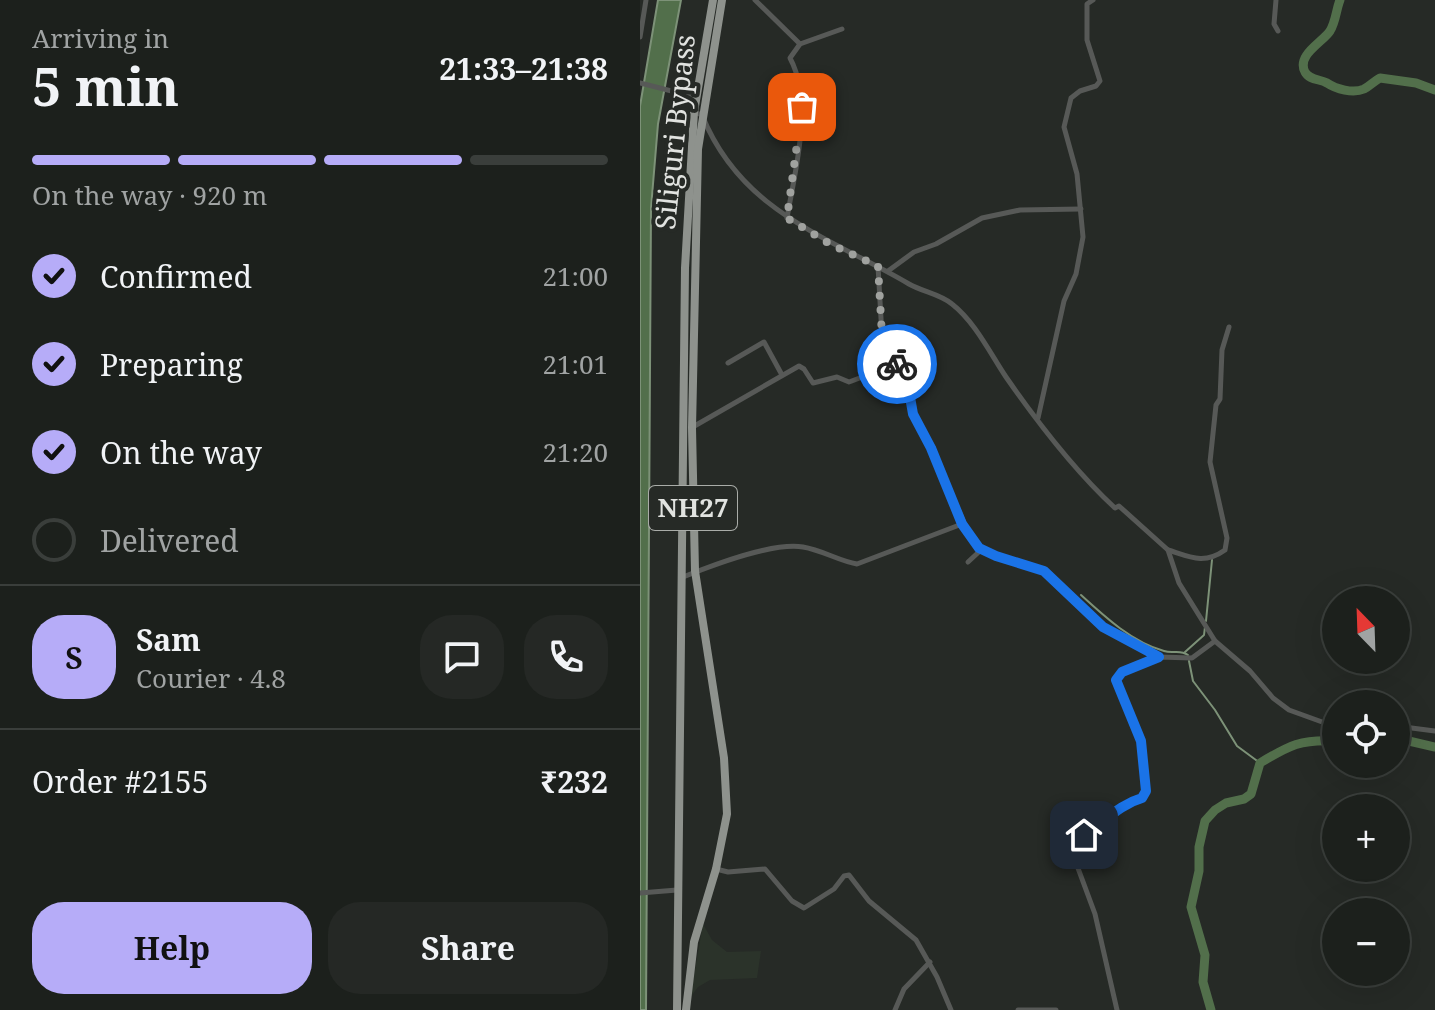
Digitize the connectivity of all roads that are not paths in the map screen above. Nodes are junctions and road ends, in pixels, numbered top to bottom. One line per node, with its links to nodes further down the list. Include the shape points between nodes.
1 (646, 0): 9 (street)
2 (713, 0): 12 (highway, Siliguri Bypass / NH27)
3 (722, 0): 13 (highway, NH27)
4 (755, 0): 10 (street)
5 (1093, 0): 14 (street, via 1087,4 1087,40 1100,81 1071,98 1064,127)
6 (1276, 0): 8 (street)
7 (842, 29): 10 (street)
8 (1278, 31)
9 (640, 37)
10 (800, 44): 15 (street, via 790,58 802,107)
11 (640, 83): 12 (street)
12 (696, 97): 13 (highway, Siliguri Bypass / NH27)
13 (698, 114): 15 (street, via 732,166); 23 (highway, Siliguri Bypass / NH27, via 685,268)
14 (1081, 209): 17 (street, via 1020,210 982,218); 22 (street, via 1083,237 1076,274 1064,301)
15 (787, 218): 16 (street)
16 (878, 266): 17 (street); 20 (street, via 882,336)
17 (888, 271): 22 (street, via 942,297 962,314)
18 (1229, 327): 26 (street, via 1210,462 1225,550 1201,561)
19 (728, 363): 21 (street, via 764,342)
20 (897, 364): 21 (street, via 849,382 837,377 813,383 799,366); 24 (street)
21 (782, 375): 23 (street)
22 (1038, 418): 26 (street, via 1084,480)
23 (688, 430): 28 (highway, NH27); 29 (highway, Siliguri Bypass / NH27)
24 (962, 524): 25 (street); 28 (street, via 857,564 785,546)
25 (982, 549): 27 (street); 31 (street, via 1044,571 1103,627)
26 (1168, 550): 30 (street, via 1179,583)
27 (968, 562)
28 (695, 571): 29 (street); 35 (highway, NH27, via 727,787 726,829)
29 (683, 577): 36 (highway, Siliguri Bypass / NH27)
30 (1215, 641): 31 (street, via 1189,658); 32 (street, via 1273,698)
31 (1159, 657): 45 (street, via 1122,672 1116,680 1141,741 1146,791 1113,811 1072,852 1095,914)
32 (1322, 722)
33 (1410, 728): 34 (street)
34 (1435, 731)
35 (716, 869): 38 (street, via 765,869 804,908 849,875 869,901 910,934); 40 (highway, NH27, via 694,942)
36 (677, 890): 37 (street); 39 (highway, NH27)
37 (640, 893)
38 (930, 962): 41 (street, via 904,989); 42 (street)
39 (677, 1010)
40 (686, 1010)
41 (895, 1010)
42 (951, 1010)
43 (1018, 1010): 44 (street)
44 (1056, 1010)
45 (1117, 1010)

